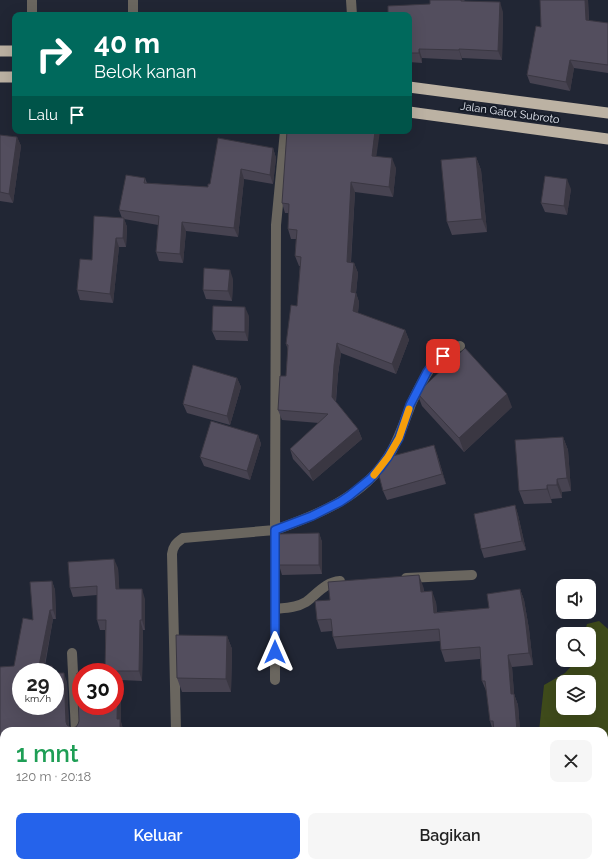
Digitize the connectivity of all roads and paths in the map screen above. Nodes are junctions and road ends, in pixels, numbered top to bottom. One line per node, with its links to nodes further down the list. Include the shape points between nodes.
1 (32, 0): 4 (street)
2 (133, 0): 5 (street)
3 (351, 0): 6 (street)
4 (32, 12)
5 (133, 12)
6 (352, 12)
7 (0, 51): 8 (highway)
8 (12, 51)
9 (0, 77): 10 (highway)
10 (12, 77)
11 (412, 87): 13 (highway, Jalan Gatot Subroto)
12 (412, 112): 15 (highway, Jalan Gatot Subroto)
13 (608, 113)
14 (285, 134): 17 (street, via 276,225)
15 (608, 139)
16 (460, 346): 17 (street, via 443,356 427,372 410,405 399,438 370,479 340,502)
17 (275, 530): 21 (street); 25 (street, via 182,538 173,547)
18 (472, 575): 19 (street)
19 (392, 579)
20 (353, 581): 21 (street, via 328,584 297,606)
21 (275, 609): 23 (street)
22 (72, 654): 24 (street)
23 (276, 680)
24 (76, 727)
25 (176, 727)

